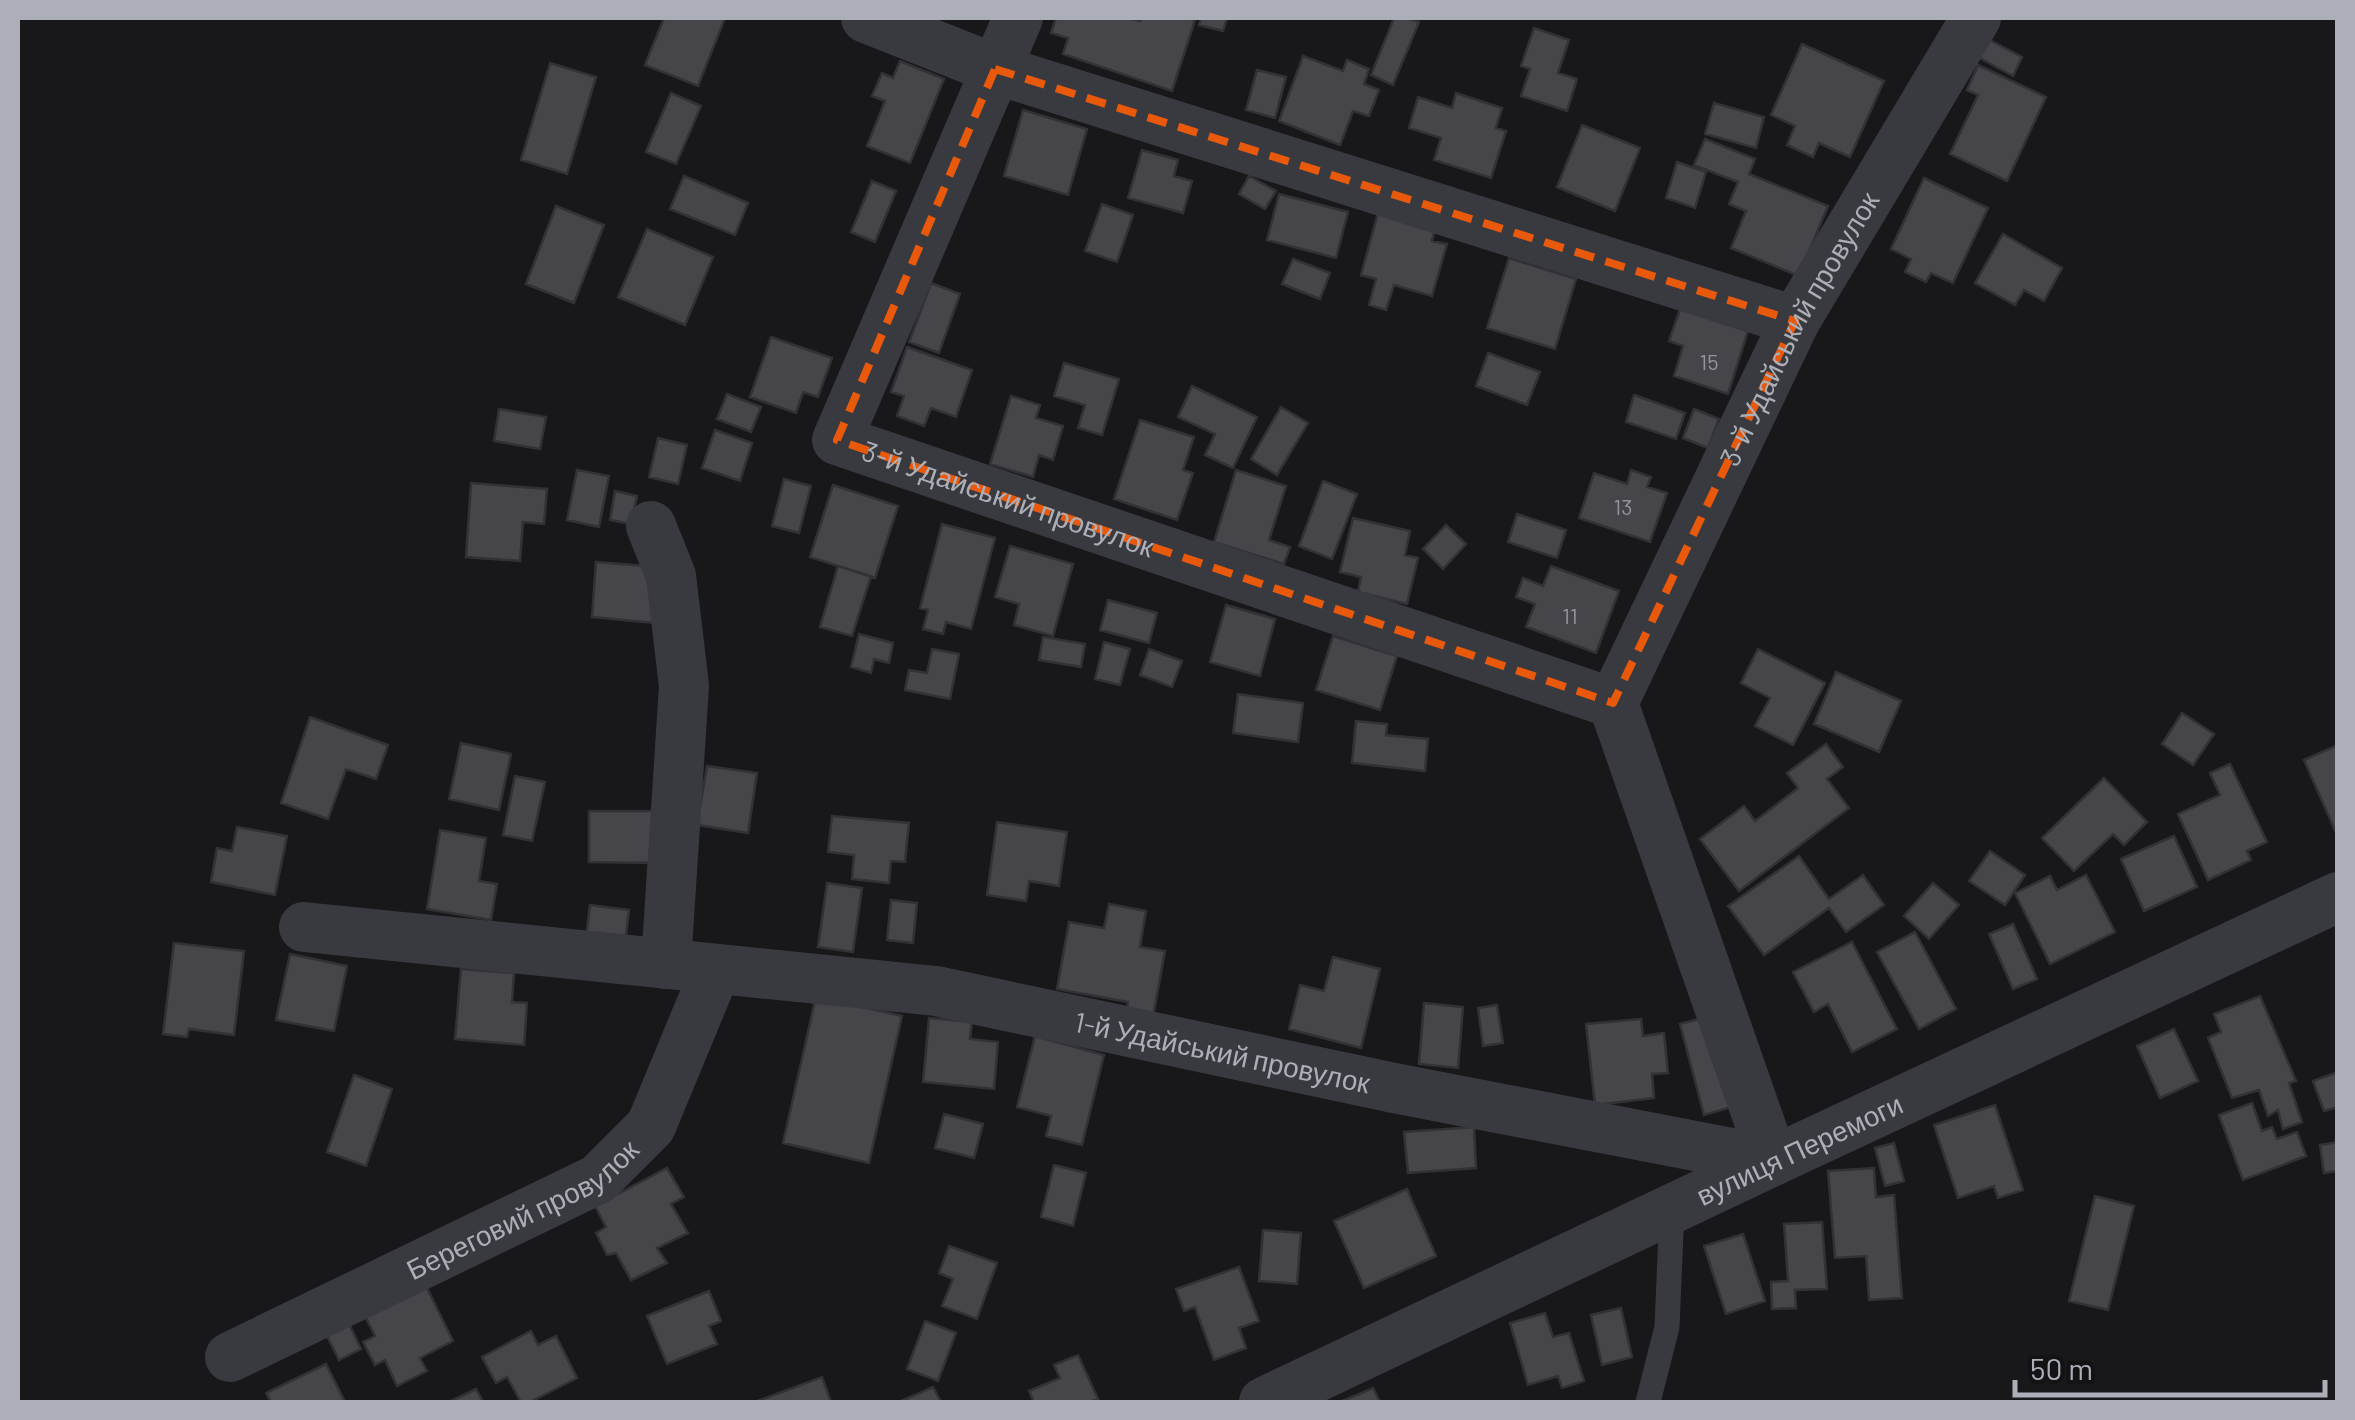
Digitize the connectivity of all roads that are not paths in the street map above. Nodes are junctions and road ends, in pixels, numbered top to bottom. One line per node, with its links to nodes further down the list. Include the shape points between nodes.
1 (866, 18): 4 (street)
2 (1018, 18): 4 (street, 3-й Удайський провулок)
3 (1976, 18): 5 (street, 3-й Удайський провулок)
4 (995, 69): 5 (street); 7 (street, 3-й Удайський провулок, via 837,440)
5 (1795, 321): 7 (street, 3-й Удайський провулок)
6 (650, 526): 10 (street, via 671,576 684,686)
7 (1613, 704): 12 (street)
8 (2338, 896): 12 (street, вулиця Перемоги)
9 (304, 928): 10 (street, 1-й Удайський провулок)
10 (666, 964): 11 (street, 1-й Удайський провулок)
11 (716, 969): 12 (street, 1-й Удайський провулок, via 936,991); 14 (street, Береговий провулок, via 651,1126 598,1179)
12 (1773, 1160): 13 (street, вулиця Перемоги)
13 (1672, 1208): 15 (street, вулиця Перемоги); 16 (lane, via 1666,1327)
14 (230, 1357)
15 (1264, 1402)
16 (1648, 1402)

